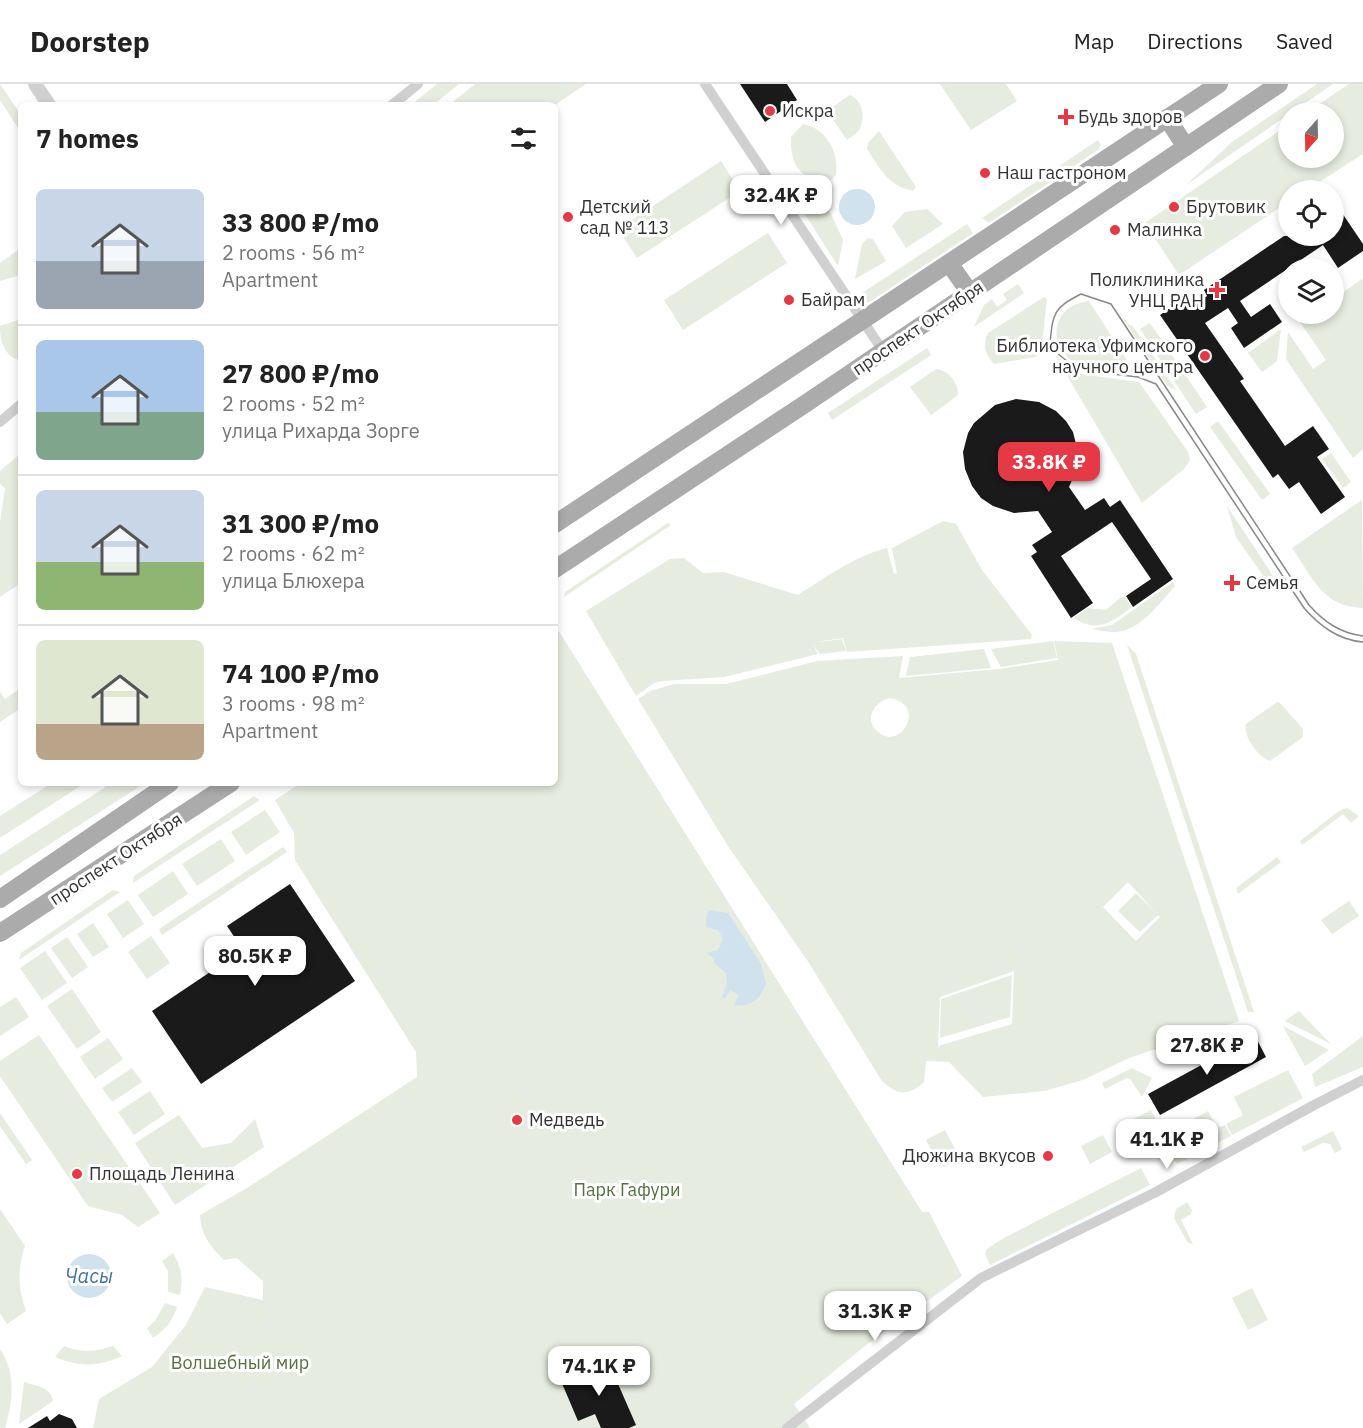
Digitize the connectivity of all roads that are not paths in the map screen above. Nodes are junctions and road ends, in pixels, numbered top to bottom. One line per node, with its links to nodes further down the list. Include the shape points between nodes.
1 (35, 84): 6 (street)
2 (418, 84): 7 (street)
3 (705, 84): 12 (street)
4 (1219, 84): 8 (main road, проспект Октября)
5 (1279, 84): 9 (main road, проспект Октября)
6 (47, 102)
7 (396, 102)
8 (1167, 118): 9 (main road); 10 (main road, проспект Октября)
9 (1186, 147): 11 (main road, проспект Октября)
10 (950, 262): 11 (main road); 12 (main road, проспект Октября)
11 (970, 293): 13 (main road, проспект Октября)
12 (861, 321): 13 (street); 16 (main road, проспект Октября)
13 (883, 351): 17 (main road, проспект Октября)
14 (18, 407): 15 (street)
15 (0, 422)
16 (558, 522)
17 (558, 567)
18 (166, 786): 20 (main road, проспект Октября)
19 (226, 786): 21 (main road, проспект Октября)
20 (0, 899)
21 (0, 933)
22 (1362, 1083): 23 (street, via 1156,1192 981,1278)
23 (787, 1428)

